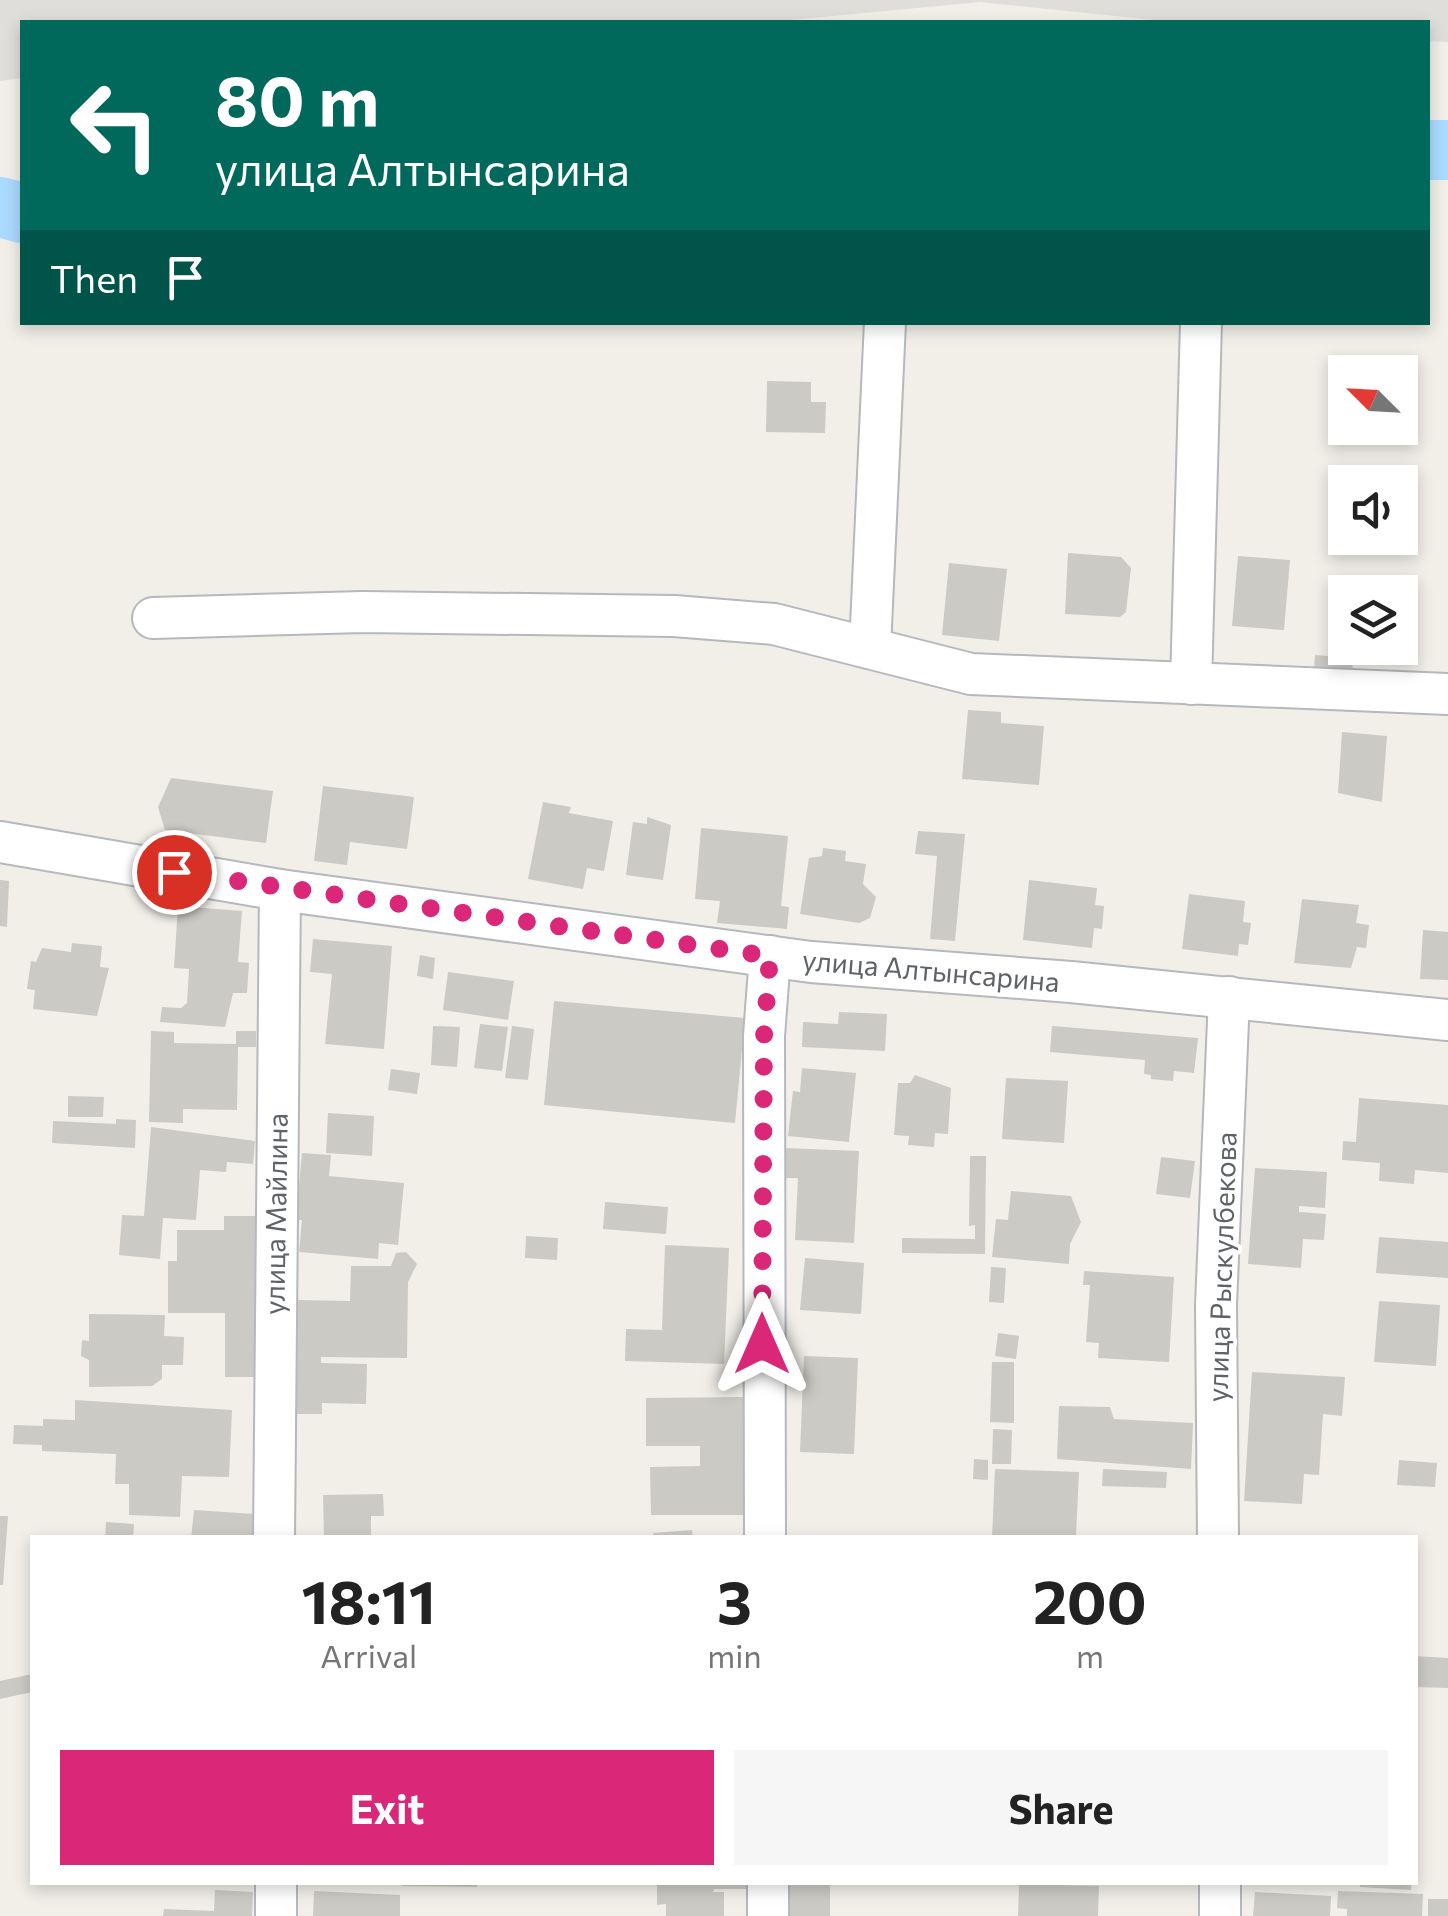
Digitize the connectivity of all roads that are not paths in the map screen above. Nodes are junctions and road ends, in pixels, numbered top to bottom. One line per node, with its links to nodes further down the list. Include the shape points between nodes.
1 (885, 325): 4 (street)
2 (1201, 325): 5 (street)
3 (153, 618): 4 (street, via 363,612 674,616 774,624)
4 (870, 648): 5 (street, via 971,674)
5 (1191, 684): 6 (street)
6 (1448, 694)
7 (0, 842): 8 (street, улица Алтынсарина)
8 (280, 890): 9 (street, улица Алтынсарина); 12 (street, улица Майлина)
9 (770, 956): 10 (street, улица Алтынсарина); 13 (street, via 764,1036)
10 (1229, 997): 11 (street, улица Алтынсарина); 14 (street, улица Рыскулбекова, via 1216,1306)
11 (1448, 1020)
12 (274, 1535)
13 (765, 1535)
14 (1218, 1535)
15 (276, 1885): 18 (street)
16 (768, 1885): 19 (street)
17 (1220, 1885): 20 (street)
18 (276, 1916)
19 (768, 1916)
20 (1220, 1916)

